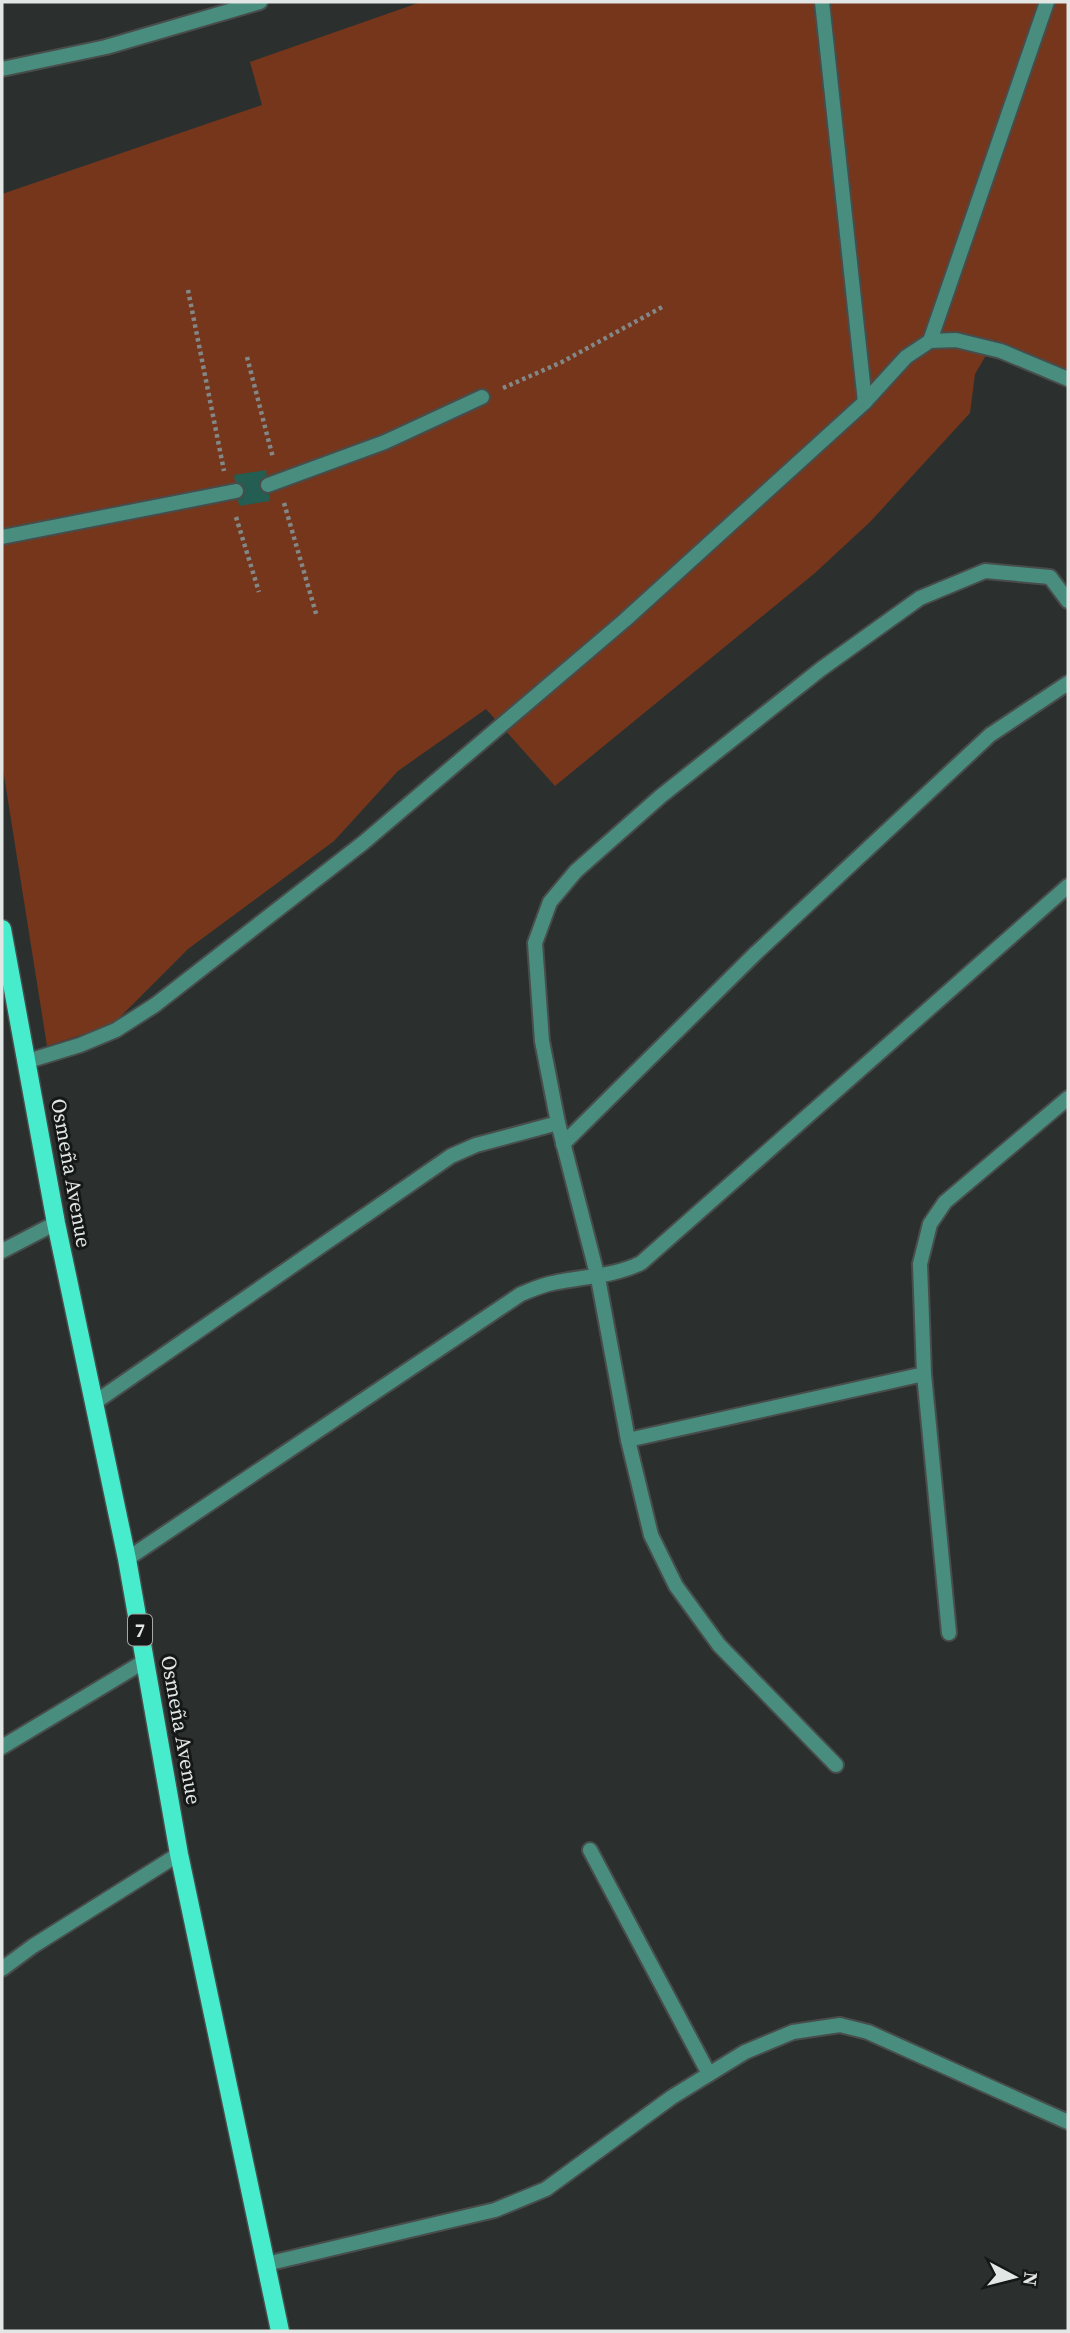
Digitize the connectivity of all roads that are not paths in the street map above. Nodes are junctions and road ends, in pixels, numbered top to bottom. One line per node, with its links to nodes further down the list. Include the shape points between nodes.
1 (260, 2): 4 (street, via 106,47)
2 (822, 2): 8 (street)
3 (1046, 2): 5 (street)
4 (2, 69)
5 (930, 341): 6 (street, via 956,340 1001,351); 8 (street, via 906,357)
6 (1068, 379)
7 (482, 397): 9 (street, via 385,442)
8 (865, 402): 16 (street, via 625,620 363,843 116,1030)
9 (273, 483)
10 (232, 492): 11 (street)
11 (2, 537)
12 (1068, 601): 18 (street, via 1049,578 985,571 920,598 821,669 661,796 576,871 550,902 535,943 542,1041)
13 (1068, 683): 19 (street, via 990,735 757,952)
14 (1068, 886): 22 (street, via 665,1245 641,1263)
15 (2, 929): 16 (main road, Osmeña Avenue / 7)
16 (28, 1061): 20 (main road, Osmeña Avenue / 7)
17 (1068, 1098): 23 (street, via 946,1202 930,1224 920,1264)
18 (558, 1123): 19 (street); 24 (street, via 476,1144 451,1157)
19 (563, 1144): 22 (street)
20 (55, 1223): 21 (street); 24 (main road, Osmeña Avenue / 7)
21 (2, 1251)
22 (598, 1278): 25 (street); 26 (street, via 553,1283 521,1294)
23 (924, 1374): 25 (street); 27 (street)
24 (94, 1403): 26 (main road, Osmeña Avenue / 7)
25 (628, 1440): 30 (street, via 651,1535 676,1586 719,1645)
26 (127, 1559): 28 (main road, Osmeña Avenue / 7)
27 (949, 1633)
28 (145, 1661): 29 (street); 32 (main road, Osmeña Avenue / 7)
29 (2, 1748)
30 (836, 1765)
31 (590, 1850): 34 (street)
32 (179, 1854): 33 (street); 36 (main road, Osmeña Avenue / 7)
33 (2, 1969)
34 (709, 2074): 35 (street, via 745,2052 793,2032 840,2025 868,2032); 36 (street, via 546,2189 495,2210)
35 (1068, 2122)
36 (266, 2264): 37 (main road, Osmeña Avenue / 7)
37 (280, 2331)

